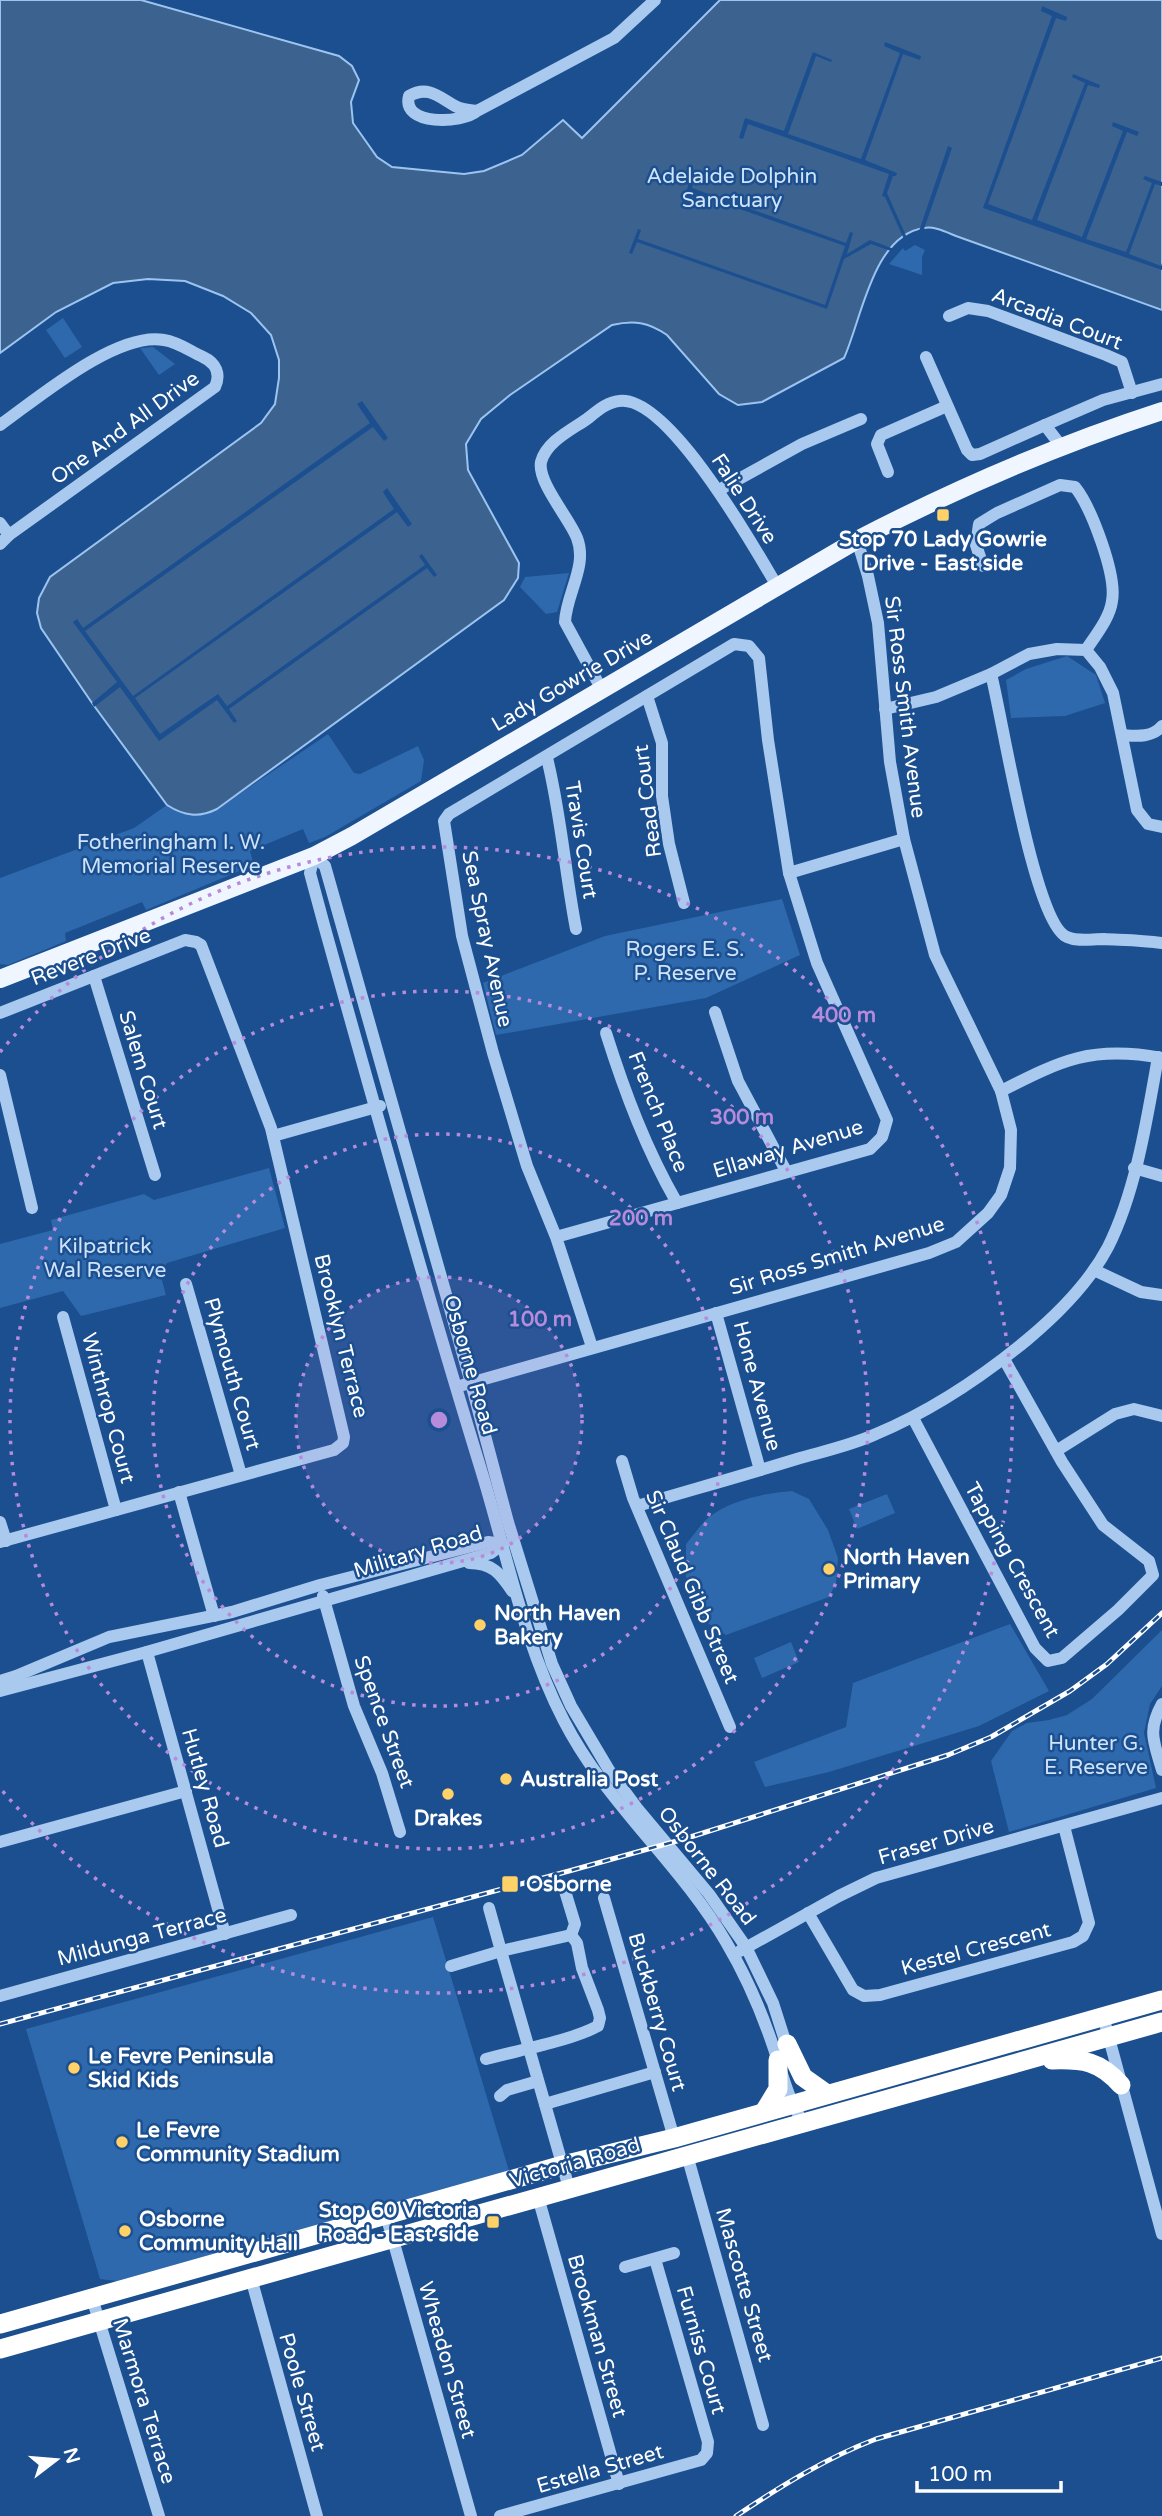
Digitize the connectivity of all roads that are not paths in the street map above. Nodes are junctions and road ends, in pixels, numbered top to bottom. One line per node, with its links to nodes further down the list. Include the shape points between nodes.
1 (655, 0): 2 (street, via 614,38)
2 (477, 111): 2 (street, via 470,117 449,120 415,116 409,96 424,91 440,94 464,110)
3 (949, 316): 6 (street, Arcadia Court, via 968,308 988,311 1106,355 1122,362)
4 (926, 357): 7 (street)
5 (1162, 384): 6 (street)
6 (1132, 393): 11 (street)
7 (947, 406): 11 (street, via 972,455); 13 (street, via 881,435 877,444)
8 (1162, 411): 12 (main road, Lady Gowrie Drive)
9 (861, 419): 14 (street, via 802,444)
10 (0, 425): 16 (street, One And All Drive, via 125,344 145,339 174,342 211,361 217,370 215,387)
11 (1045, 425): 12 (street)
12 (1061, 446): 17 (main road, Lady Gowrie Drive)
13 (888, 472)
14 (719, 490): 19 (street, Falie Drive); 23 (street, Falie Drive, via 655,414 635,402 608,404 546,452 540,465 544,480 578,539 580,553 565,622)
15 (0, 523): 16 (street, One And All Drive)
16 (5, 539)
17 (857, 540): 19 (main road, Lady Gowrie Drive); 25 (street, Sir Ross Smith Avenue, via 878,623)
18 (983, 566): 21 (street, via 976,545 979,524 1060,485 1075,486 1087,502 1112,577 1112,601)
19 (777, 586): 23 (main road, Lady Gowrie Drive)
20 (734, 644): 24 (street, Sea Spray Avenue); 32 (street, Ellaway Avenue, via 749,646 759,658)
21 (1086, 650): 22 (street, via 1029,654); 27 (street, via 1114,693)
22 (991, 674): 25 (street, via 936,697); 36 (street, via 1015,797 1054,927 1081,940)
23 (602, 690): 31 (main road, Lady Gowrie Drive)
24 (647, 696): 28 (street, Sea Spray Avenue); 33 (street, Read Court, via 662,743 662,796)
25 (885, 709): 30 (street, Sir Ross Smith Avenue)
26 (1162, 726): 27 (street, via 1144,736)
27 (1122, 735): 29 (street, via 1136,810 1148,824)
28 (547, 758): 34 (street, Travis Court); 54 (street, Sea Spray Avenue, via 444,821 462,936 493,1053 527,1166)
29 (1162, 827)
30 (904, 839): 32 (street); 44 (street, Sir Ross Smith Avenue, via 935,956)
31 (314, 856): 38 (main road, Lady Gowrie Drive); 45 (street, Osborne Road, via 325,866); 46 (street, Osborne Road, via 310,873)
32 (789, 873): 49 (street, Ellaway Avenue, via 817,963 887,1119 882,1137 870,1149)
33 (684, 903)
34 (576, 929)
35 (196, 942): 37 (street, Revere Drive, via 185,940); 47 (street, Brooklyn Terrace, via 204,951)
36 (1162, 943)
37 (94, 976): 40 (street, Revere Drive); 50 (street, Salem Court)
38 (0, 979)
39 (715, 1012): 49 (street, via 738,1081)
40 (0, 1013)
41 (606, 1033): 52 (street, French Place, via 627,1100)
42 (1160, 1058): 44 (street, via 1105,1052 1073,1058); 48 (street)
43 (0, 1075): 53 (street)
44 (1001, 1091): 58 (street, Sir Ross Smith Avenue, via 1011,1130 1010,1168 1001,1195 988,1213 956,1242)
45 (391, 1103): 46 (street); 62 (street, Osborne Road)
46 (375, 1107): 47 (street); 63 (street, Osborne Road)
47 (273, 1136): 69 (street, Brooklyn Terrace, via 344,1437 334,1450)
48 (1134, 1168): 51 (street); 55 (street, via 1124,1207)
49 (786, 1171): 52 (street, Ellaway Avenue)
50 (155, 1175)
51 (1162, 1176)
52 (677, 1203): 54 (street, Ellaway Avenue)
53 (32, 1208)
54 (556, 1237): 60 (street, Sea Spray Avenue)
55 (1094, 1270): 57 (street, via 1140,1292); 61 (street)
56 (186, 1284): 69 (street, Plymouth Court)
57 (1162, 1295)
58 (716, 1312): 60 (street, Sir Ross Smith Avenue); 68 (street, Hone Avenue)
59 (63, 1317): 72 (street, Winthrop Court)
60 (592, 1348): 62 (street, Sir Ross Smith Avenue)
61 (1004, 1359): 65 (street); 66 (street, Tapping Crescent)
62 (471, 1383): 63 (street, Sir Ross Smith Avenue); 73 (street, Osborne Road)
63 (456, 1387): 73 (street, Osborne Road)
64 (1162, 1416): 66 (street, via 1134,1409 1115,1415)
65 (913, 1418): 66 (street, Tapping Crescent, via 1035,1648 1048,1661 1062,1658 1153,1575 1149,1561 1103,1525); 68 (street, via 873,1436)
66 (1056, 1451)
67 (622, 1461): 71 (street, Sir Claud Gibb Street)
68 (760, 1470): 71 (street)
69 (241, 1475): 70 (street, Brooklyn Terrace)
70 (179, 1492): 72 (street, Brooklyn Terrace); 82 (street)
71 (636, 1506): 89 (street, Sir Claud Gibb Street)
72 (116, 1510): 75 (street, Brooklyn Terrace)
73 (502, 1520): 76 (street); 77 (street); 78 (street, Osborne Road)
74 (0, 1522): 75 (street)
75 (3, 1541)
76 (503, 1544): 77 (street, Military Road, via 488,1542); 78 (street); 80 (street, Osborne Road)
77 (455, 1557): 79 (street, Military Road); 80 (street, via 489,1565); 81 (street, Military Road)
78 (519, 1559): 87 (street, Osborne Road, via 552,1664)
79 (320, 1585): 81 (street, Spence Street); 82 (street, Military Road)
80 (519, 1600): 88 (street, Osborne Road, via 536,1657)
81 (324, 1601): 83 (street, Military Road); 95 (street, Spence Street, via 354,1706 386,1782)
82 (214, 1616): 84 (street, Military Road, via 110,1637)
83 (147, 1652): 85 (street, Military Road); 92 (street, Hutley Road)
84 (0, 1681)
85 (0, 1691)
86 (1162, 1704): 91 (street, via 1152,1732)
87 (571, 1706): 88 (street); 90 (street, Osborne Road)
88 (565, 1723): 90 (street); 106 (street, Osborne Road, via 628,1816 702,1903)
89 (730, 1727)
90 (585, 1732): 104 (street, Osborne Road, via 637,1808 709,1894)
91 (1162, 1770)
92 (186, 1791): 96 (street); 102 (street, Hutley Road)
93 (1162, 1798): 94 (street, Fraser Drive)
94 (1064, 1826): 100 (street, Fraser Drive, via 876,1878); 100 (street, Kestel Crescent, via 1089,1923 1083,1936 1073,1942 864,1996 853,1990)
95 (400, 1832)
96 (0, 1842)
97 (565, 1891): 103 (street, via 575,1924)
98 (604, 1898): 117 (street, Buckberry Court)
99 (489, 1908): 105 (street)
100 (808, 1913): 104 (street, Fraser Drive)
101 (290, 1915): 102 (street, Mildunga Terrace)
102 (225, 1934): 108 (street, Mildunga Terrace)
103 (571, 1935): 105 (street); 113 (street, via 600,2022 585,2032)
104 (746, 1947): 106 (street, Fraser Drive); 114 (street, Osborne Road, via 773,2003)
105 (501, 1951): 107 (street); 113 (street)
106 (733, 1954): 114 (street, Osborne Road)
107 (451, 1966)
108 (1, 1992)
109 (1162, 2000): 110 (highway, Victoria Road)
110 (1103, 2017): 112 (street); 120 (highway, Victoria Road)
111 (1162, 2022): 112 (highway, Victoria Road)
112 (1108, 2037): 116 (highway, Victoria Road); 119 (street)
113 (528, 2048): 115 (street); 118 (street)
114 (782, 2052): 120 (highway, via 803,2077); 122 (street, Osborne Road); 124 (highway, via 778,2089)
115 (486, 2059)
116 (1026, 2060): 119 (highway, via 1091,2062 1109,2071); 125 (highway, Victoria Road)
117 (655, 2073): 123 (street); 126 (street, Buckberry Court)
118 (538, 2081): 121 (street); 123 (street)
119 (1121, 2085): 132 (street)
120 (827, 2094): 122 (highway, Victoria Road)
121 (500, 2096)
122 (797, 2103): 124 (highway, Victoria Road); 125 (street, Osborne Road)
123 (544, 2104): 128 (street)
124 (764, 2112): 126 (highway, Victoria Road)
125 (803, 2122): 127 (highway, Victoria Road)
126 (674, 2138): 128 (highway, Victoria Road)
127 (687, 2155): 129 (highway, Victoria Road); 144 (street, Mascotte Street)
128 (563, 2165): 129 (street); 131 (highway, Victoria Road)
129 (569, 2188): 130 (highway, Victoria Road)
130 (538, 2197): 133 (highway, Victoria Road); 146 (street, Brookman Street)
131 (386, 2215): 133 (street, Wheadon Street); 138 (highway, Victoria Road)
132 (1162, 2234)
133 (393, 2238): 137 (highway, Victoria Road); 149 (street, Wheadon Street)
134 (674, 2253): 135 (street)
135 (655, 2259): 136 (street); 145 (street, Furniss Court)
136 (625, 2267)
137 (251, 2278): 140 (highway, Victoria Road); 148 (street, Poole Street)
138 (92, 2298): 139 (highway, Victoria Road); 140 (street, Marmora Terrace)
139 (32, 2315): 141 (highway, Victoria Road); 142 (highway)
140 (99, 2321): 142 (highway, Victoria Road); 147 (street, Marmora Terrace)
141 (0, 2324)
142 (37, 2338): 143 (highway, Victoria Road)
143 (0, 2349)
144 (764, 2426)
145 (708, 2453): 146 (street, Estella Street, via 701,2460)
146 (619, 2484): 150 (street, Estella Street)
147 (159, 2516)
148 (317, 2516)
149 (471, 2516)
150 (500, 2516)

